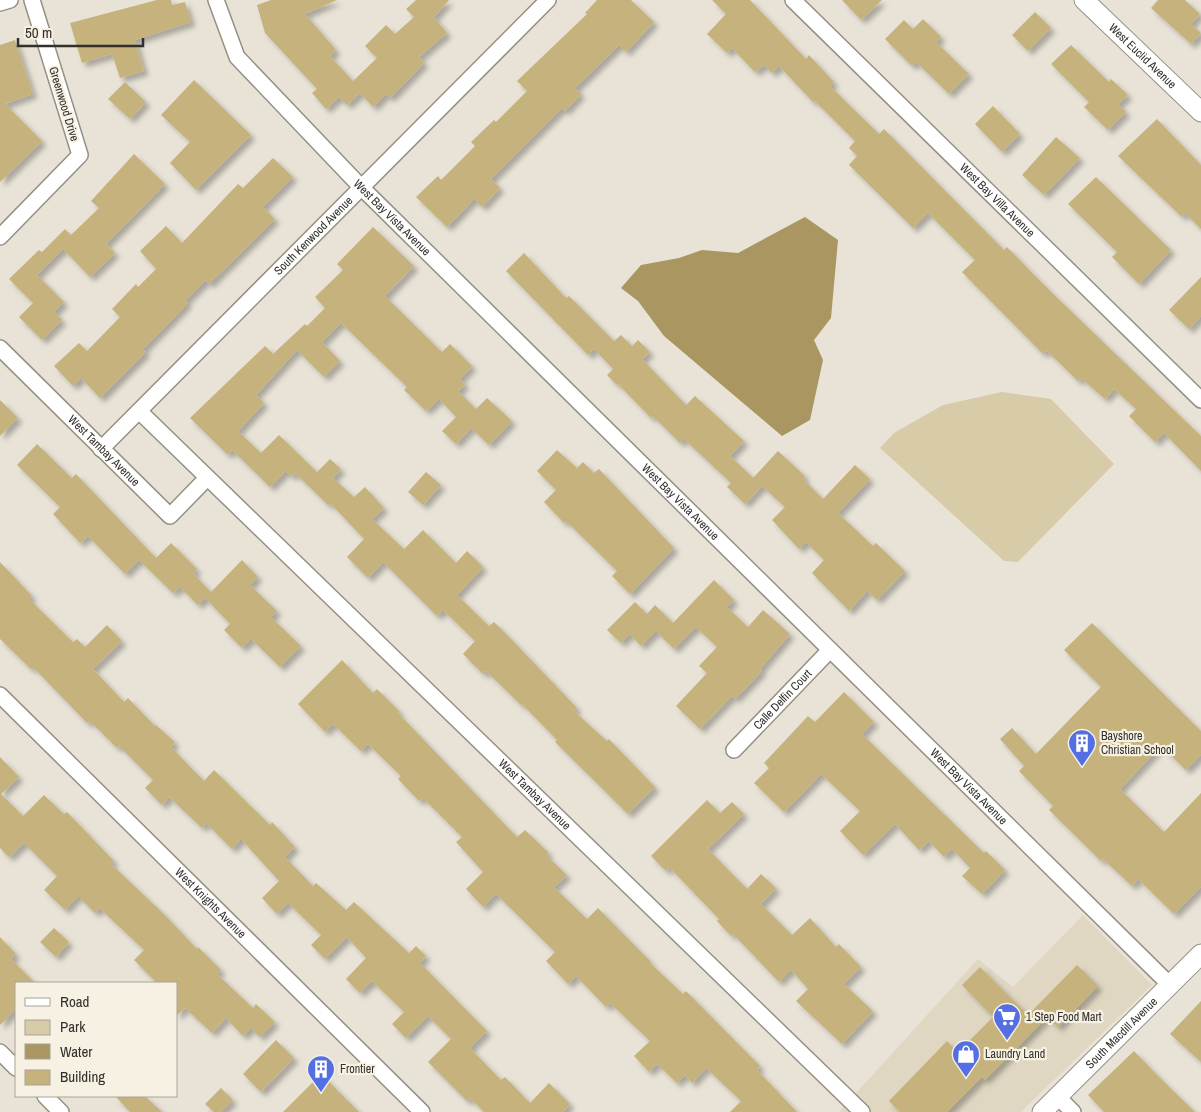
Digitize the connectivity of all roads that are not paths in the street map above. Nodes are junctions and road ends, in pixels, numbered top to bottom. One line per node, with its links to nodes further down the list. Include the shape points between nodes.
1 (10, 0): 7 (street)
2 (32, 0): 10 (street, Greenwood Drive, via 80,155)
3 (216, 0): 9 (street, West Bay Vista Avenue, via 237,57)
4 (548, 0): 9 (street, South Kenwood Avenue)
5 (793, 0): 12 (street, West Bay Villa Avenue)
6 (1084, 0): 8 (street, West Euclid Avenue)
7 (0, 3)
8 (1201, 112)
9 (361, 187): 13 (street, South Kenwood Avenue); 16 (street, West Bay Vista Avenue)
10 (0, 237)
11 (0, 348): 14 (street, West Tambay Avenue)
12 (1201, 400)
13 (140, 411): 14 (street, South Kenwood Avenue); 15 (street, West Tambay Avenue)
14 (101, 449): 15 (street, West Tambay Avenue, via 170,516)
15 (207, 478): 27 (street, West Tambay Avenue)
16 (830, 650): 18 (street, Calle Delfin Court); 20 (street, West Bay Vista Avenue)
17 (0, 695): 26 (street, West Knights Avenue)
18 (734, 750)
19 (1200, 956): 20 (street, South Macdill Avenue)
20 (1170, 985): 24 (street, South Macdill Avenue)
21 (0, 1052): 22 (street)
22 (15, 1067)
23 (46, 1097): 25 (street)
24 (1058, 1097): 28 (street, South Macdill Avenue); 29 (street)
25 (61, 1112)
26 (422, 1112)
27 (862, 1112)
28 (1042, 1112)
29 (1073, 1112)

